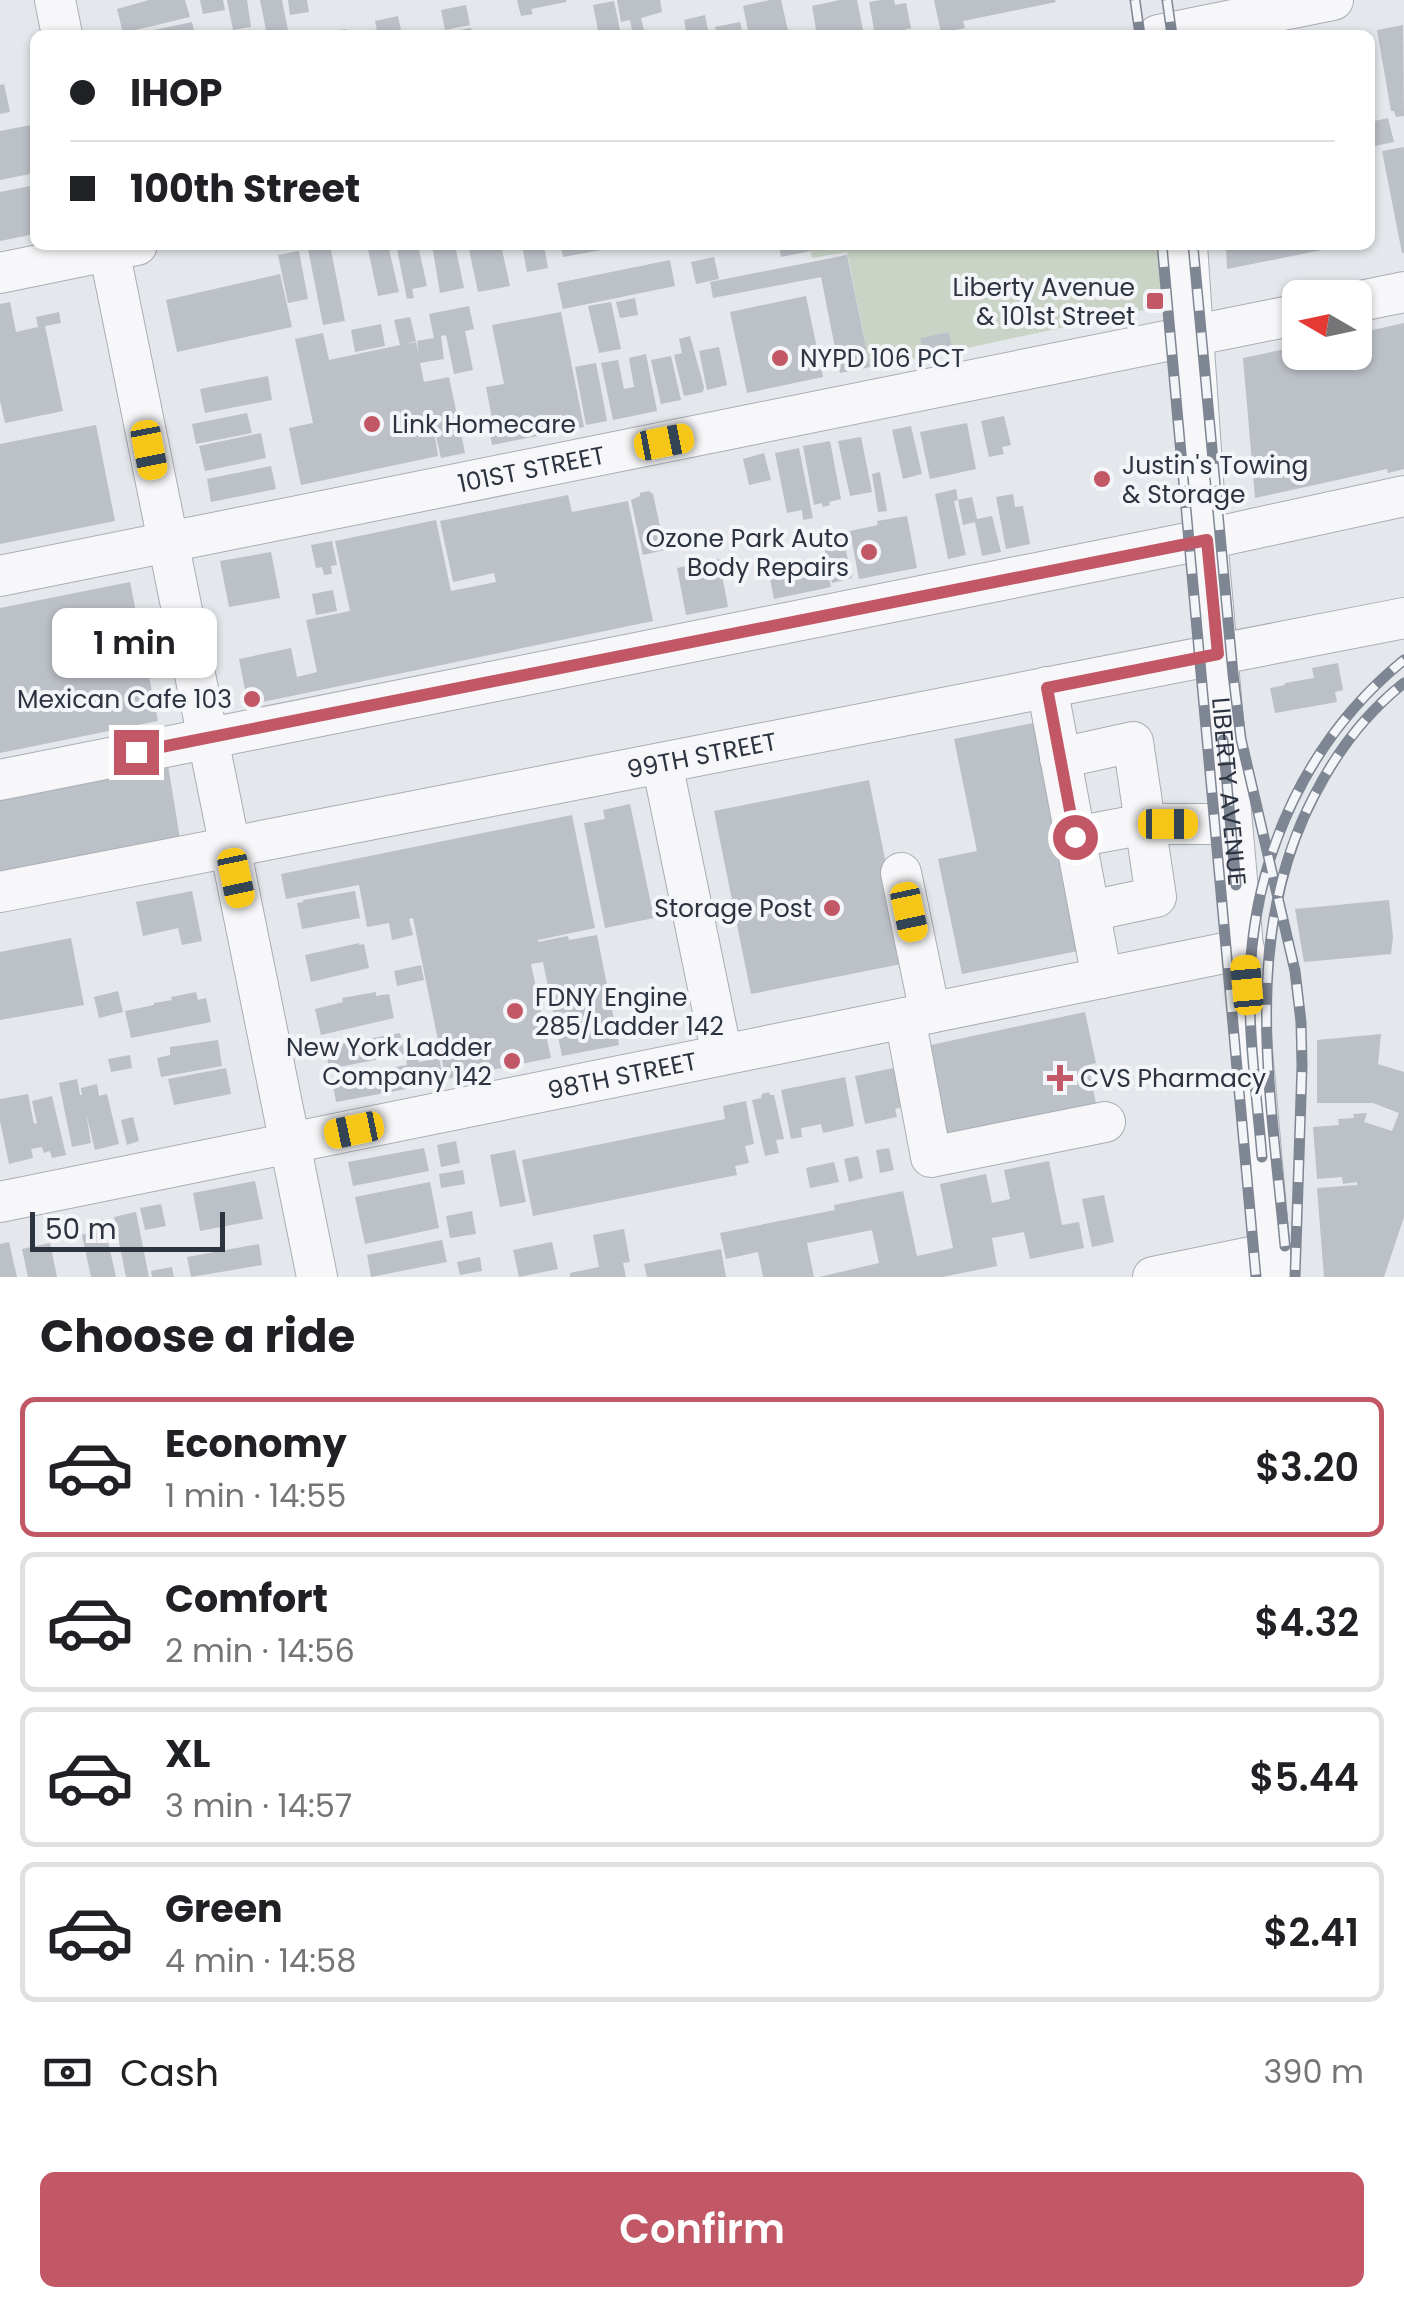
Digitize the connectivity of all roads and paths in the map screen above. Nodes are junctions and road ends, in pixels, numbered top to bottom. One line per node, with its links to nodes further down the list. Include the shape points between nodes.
1 (55, 0): 4 (street)
2 (1333, 0): 3 (street)
3 (1165, 26)
4 (61, 30)
5 (104, 250): 8 (street)
6 (119, 250): 15 (street)
7 (1187, 250): 12 (street, LIBERTY AVENUE)
8 (0, 273)
9 (1404, 292): 10 (street)
10 (1372, 299)
11 (1282, 318): 12 (street, 101ST STREET)
12 (1195, 336): 14 (street, LIBERTY AVENUE); 15 (street, 101ST STREET)
13 (1404, 496): 14 (street)
14 (1207, 540): 18 (street, LIBERTY AVENUE); 20 (street)
15 (168, 542): 16 (street, 101ST STREET); 20 (street)
16 (0, 576)
17 (1404, 618): 18 (street, 99TH STREET)
18 (1218, 654): 19 (street, 99TH STREET); 25 (street, LIBERTY AVENUE)
19 (1047, 688): 21 (street); 22 (street, 99TH STREET)
20 (208, 738): 23 (street); 27 (street)
21 (1060, 758): 24 (street, via 1134,742); 26 (street)
22 (662, 763): 27 (street, 99TH STREET); 34 (street)
23 (0, 780)
24 (1145, 824): 25 (street); 26 (street); 30 (street, via 1156,897)
25 (1231, 824): 31 (street, LIBERTY AVENUE)
26 (1075, 837): 30 (street)
27 (230, 848): 29 (street, 99TH STREET); 36 (street)
28 (901, 873): 33 (street)
29 (0, 892)
30 (1090, 911): 32 (street)
31 (1244, 949): 32 (street, 98TH STREET); 38 (street, LIBERTY AVENUE)
32 (1102, 978): 33 (street, 98TH STREET)
33 (917, 1015): 34 (street, 98TH STREET); 35 (street, via 931,1157)
34 (722, 1055): 36 (street, 98TH STREET)
35 (1105, 1122)
36 (290, 1143): 37 (street, 98TH STREET); 39 (street)
37 (0, 1202)
38 (1271, 1265): 40 (street)
39 (317, 1277)
40 (1153, 1277)

